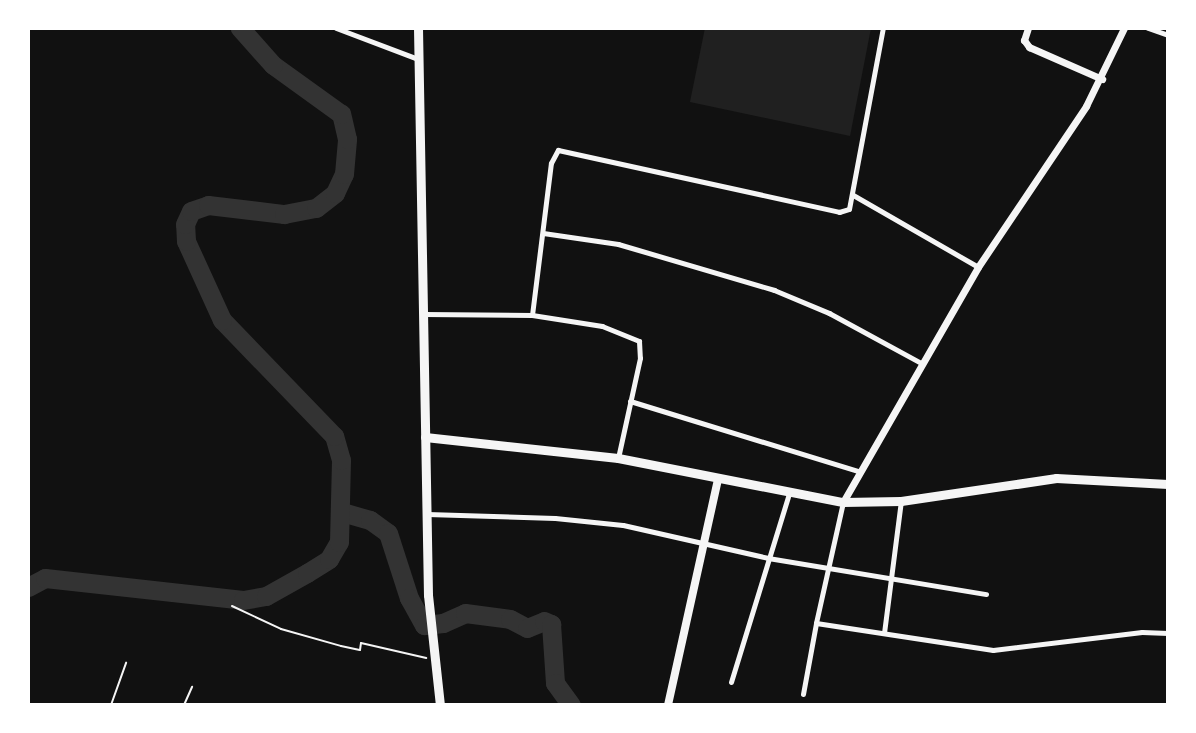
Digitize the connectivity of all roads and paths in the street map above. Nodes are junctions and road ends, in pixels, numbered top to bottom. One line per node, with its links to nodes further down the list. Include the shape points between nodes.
1 (336, 28): 8 (street)
2 (418, 28): 8 (main road)
3 (883, 28): 10 (street)
4 (1028, 28): 9 (street, via 1024,40 1029,47)
5 (1124, 28): 9 (street)
6 (1148, 28): 7 (street)
7 (1168, 34)
8 (418, 59): 13 (main road)
9 (1102, 79): 12 (street)
10 (853, 195): 11 (street, via 849,209 842,212 560,150 551,163); 12 (street)
11 (543, 233): 14 (street); 15 (street, via 618,244 783,293)
12 (978, 267): 15 (street)
13 (423, 314): 14 (street); 17 (main road)
14 (532, 315): 16 (street, via 617,330 639,341)
15 (921, 363): 19 (street)
16 (630, 401): 18 (street); 19 (street)
17 (425, 437): 18 (main road); 25 (main road)
18 (618, 458): 20 (main road)
19 (857, 471): 24 (street)
20 (718, 479): 22 (main road); 26 (main road)
21 (1168, 484): 23 (main road, via 1056,478)
22 (789, 493): 24 (main road); 27 (street)
23 (901, 500): 24 (main road); 29 (street)
24 (843, 502): 28 (street)
25 (427, 514): 26 (street, via 578,520); 35 (main road)
26 (702, 543): 27 (street); 45 (main road)
27 (768, 558): 28 (street); 37 (street)
28 (829, 566): 29 (street); 32 (street)
29 (892, 575): 30 (street); 33 (street)
30 (986, 594)
31 (233, 606): 35 (path, via 281,629 341,646 360,650 361,643)
32 (816, 623): 33 (street); 39 (street)
33 (884, 633): 34 (street, via 993,650 1142,632)
34 (1168, 633)
35 (434, 659): 44 (main road)
36 (125, 663): 40 (path)
37 (731, 682)
38 (192, 687): 41 (path)
39 (803, 694)
40 (111, 705)
41 (184, 705)
42 (353, 705): 43 (street)
43 (381, 705)
44 (440, 705)
45 (668, 705)

